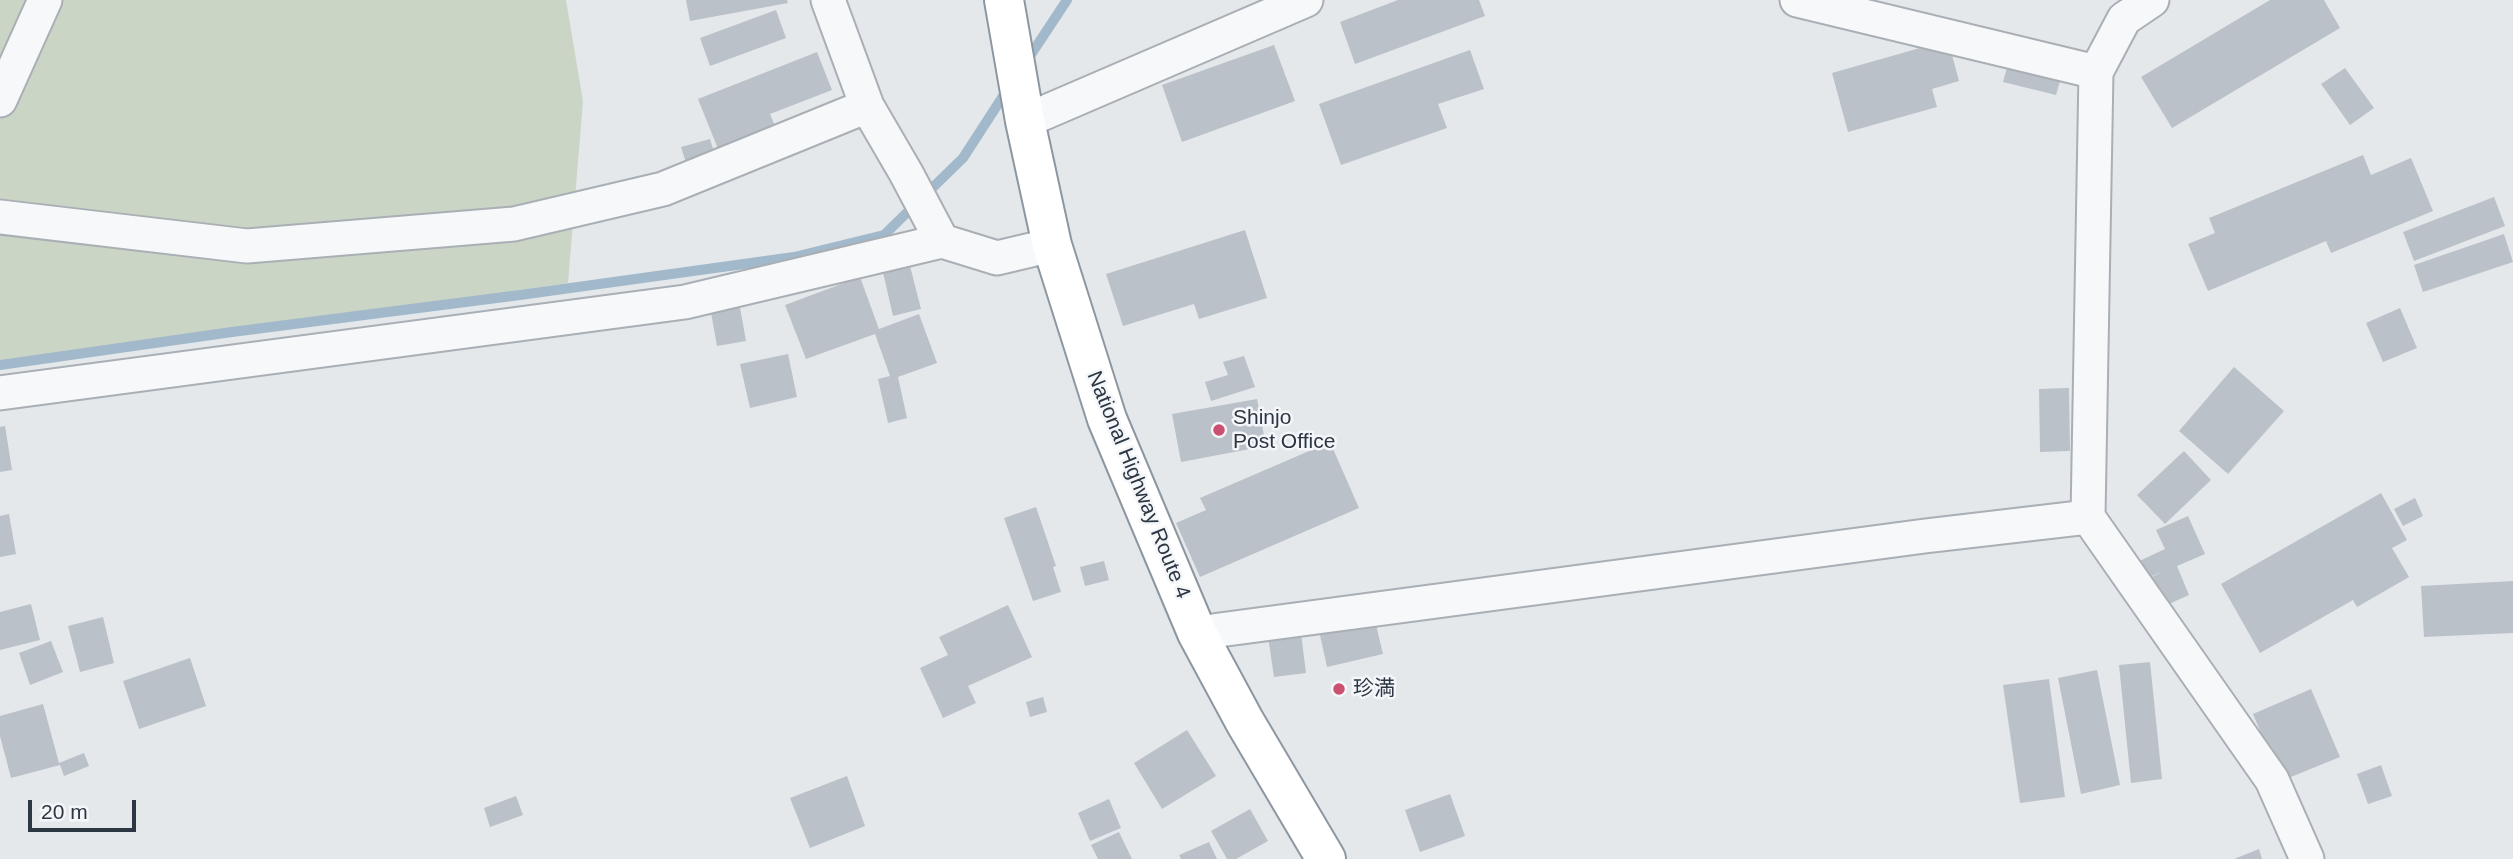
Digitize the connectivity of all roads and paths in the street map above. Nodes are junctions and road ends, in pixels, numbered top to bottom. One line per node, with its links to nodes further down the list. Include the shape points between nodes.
1 (45, 0): 8 (street)
2 (828, 0): 9 (street)
3 (1306, 0): 10 (street)
4 (1797, 0): 7 (street)
5 (2152, 0): 7 (street, via 2124,19)
6 (1006, 11): 10 (highway, National Highway Route 4)
7 (2096, 72): 15 (street)
8 (0, 100)
9 (867, 106): 11 (street, via 663,189 514,224 247,246); 12 (street)
10 (1024, 114): 13 (highway, National Highway Route 4)
11 (0, 217)
12 (937, 231): 13 (street, via 997,258); 14 (street, via 685,302)
13 (1052, 245): 16 (highway, National Highway Route 4, via 1107,419)
14 (0, 394)
15 (2088, 517): 16 (street); 18 (street, via 2272,780)
16 (1197, 633): 17 (highway, National Highway Route 4)
17 (1326, 859)
18 (2307, 859)

